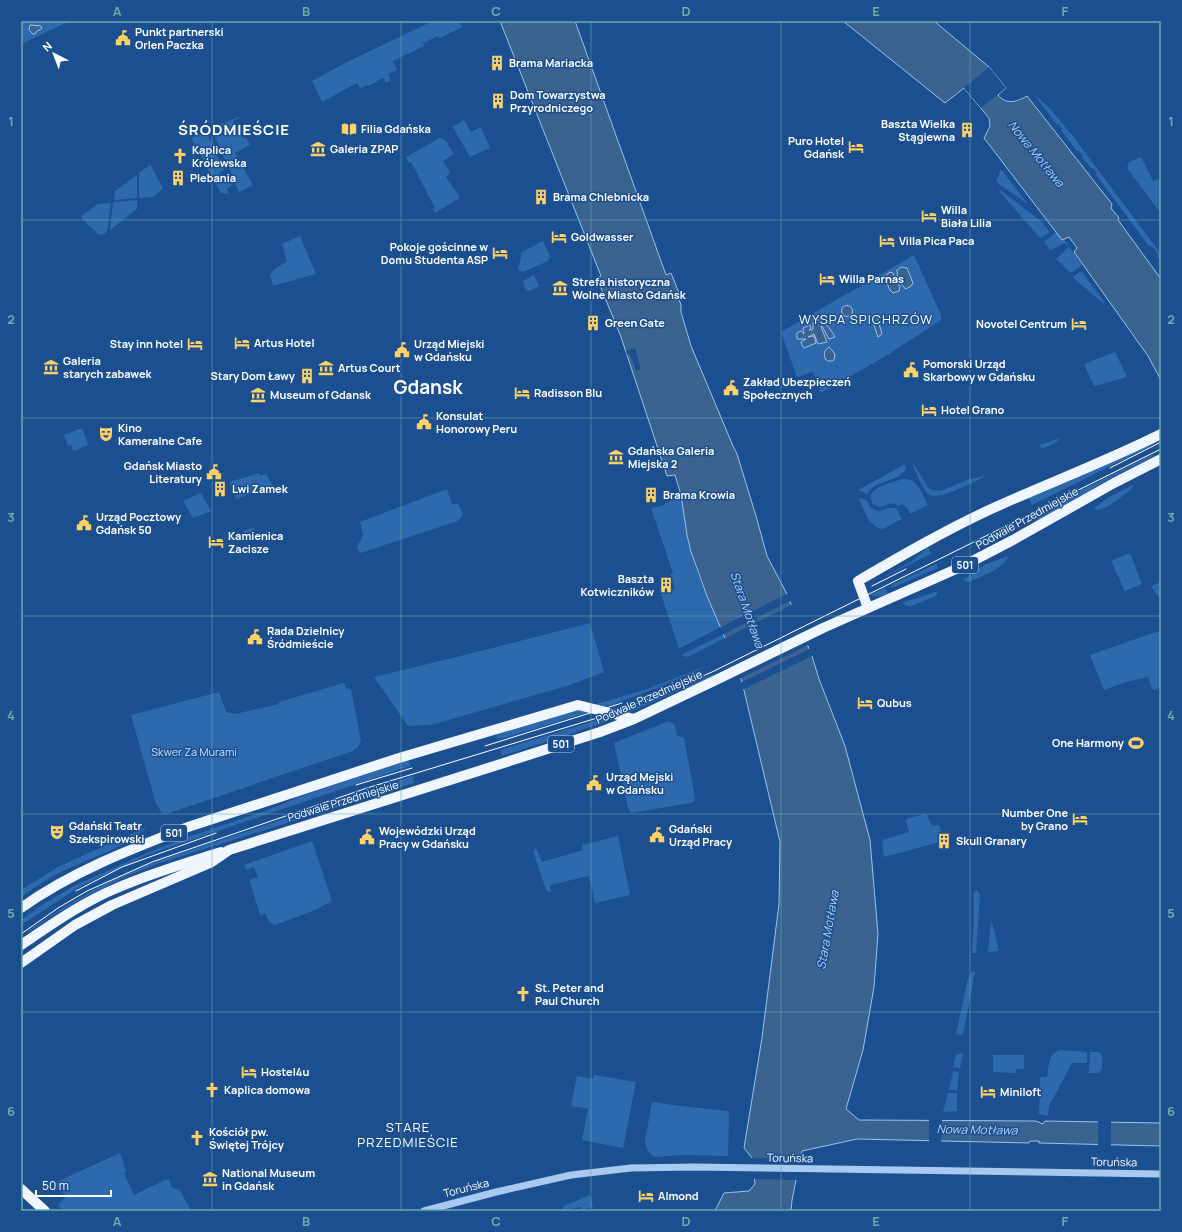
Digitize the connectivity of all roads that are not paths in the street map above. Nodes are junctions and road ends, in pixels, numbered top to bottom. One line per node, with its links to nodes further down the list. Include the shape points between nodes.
1 (1161, 434): 3 (main road, Podwale Przedmiejskie, via 987,511 858,581)
2 (1158, 460): 3 (main road, Podwale Przedmiejskie / 501, via 969,563)
3 (868, 608): 4 (main road, Podwale Przedmiejskie / 501)
4 (634, 719): 5 (main road, Podwale Przedmiejskie / 501); 6 (main road, Podwale Przedmiejskie / 501, via 578,705 398,758 188,827 77,874)
5 (228, 850): 7 (main road, via 172,867 117,888 68,914); 8 (main road, Podwale Przedmiejskie / 501, via 210,863 112,905 75,925)
6 (21, 908)
7 (21, 945)
8 (21, 963)
9 (1161, 1174): 12 (street, Toruńska, via 631,1168 580,1174)
10 (21, 1190): 11 (main road)
11 (45, 1211)
12 (424, 1211)

